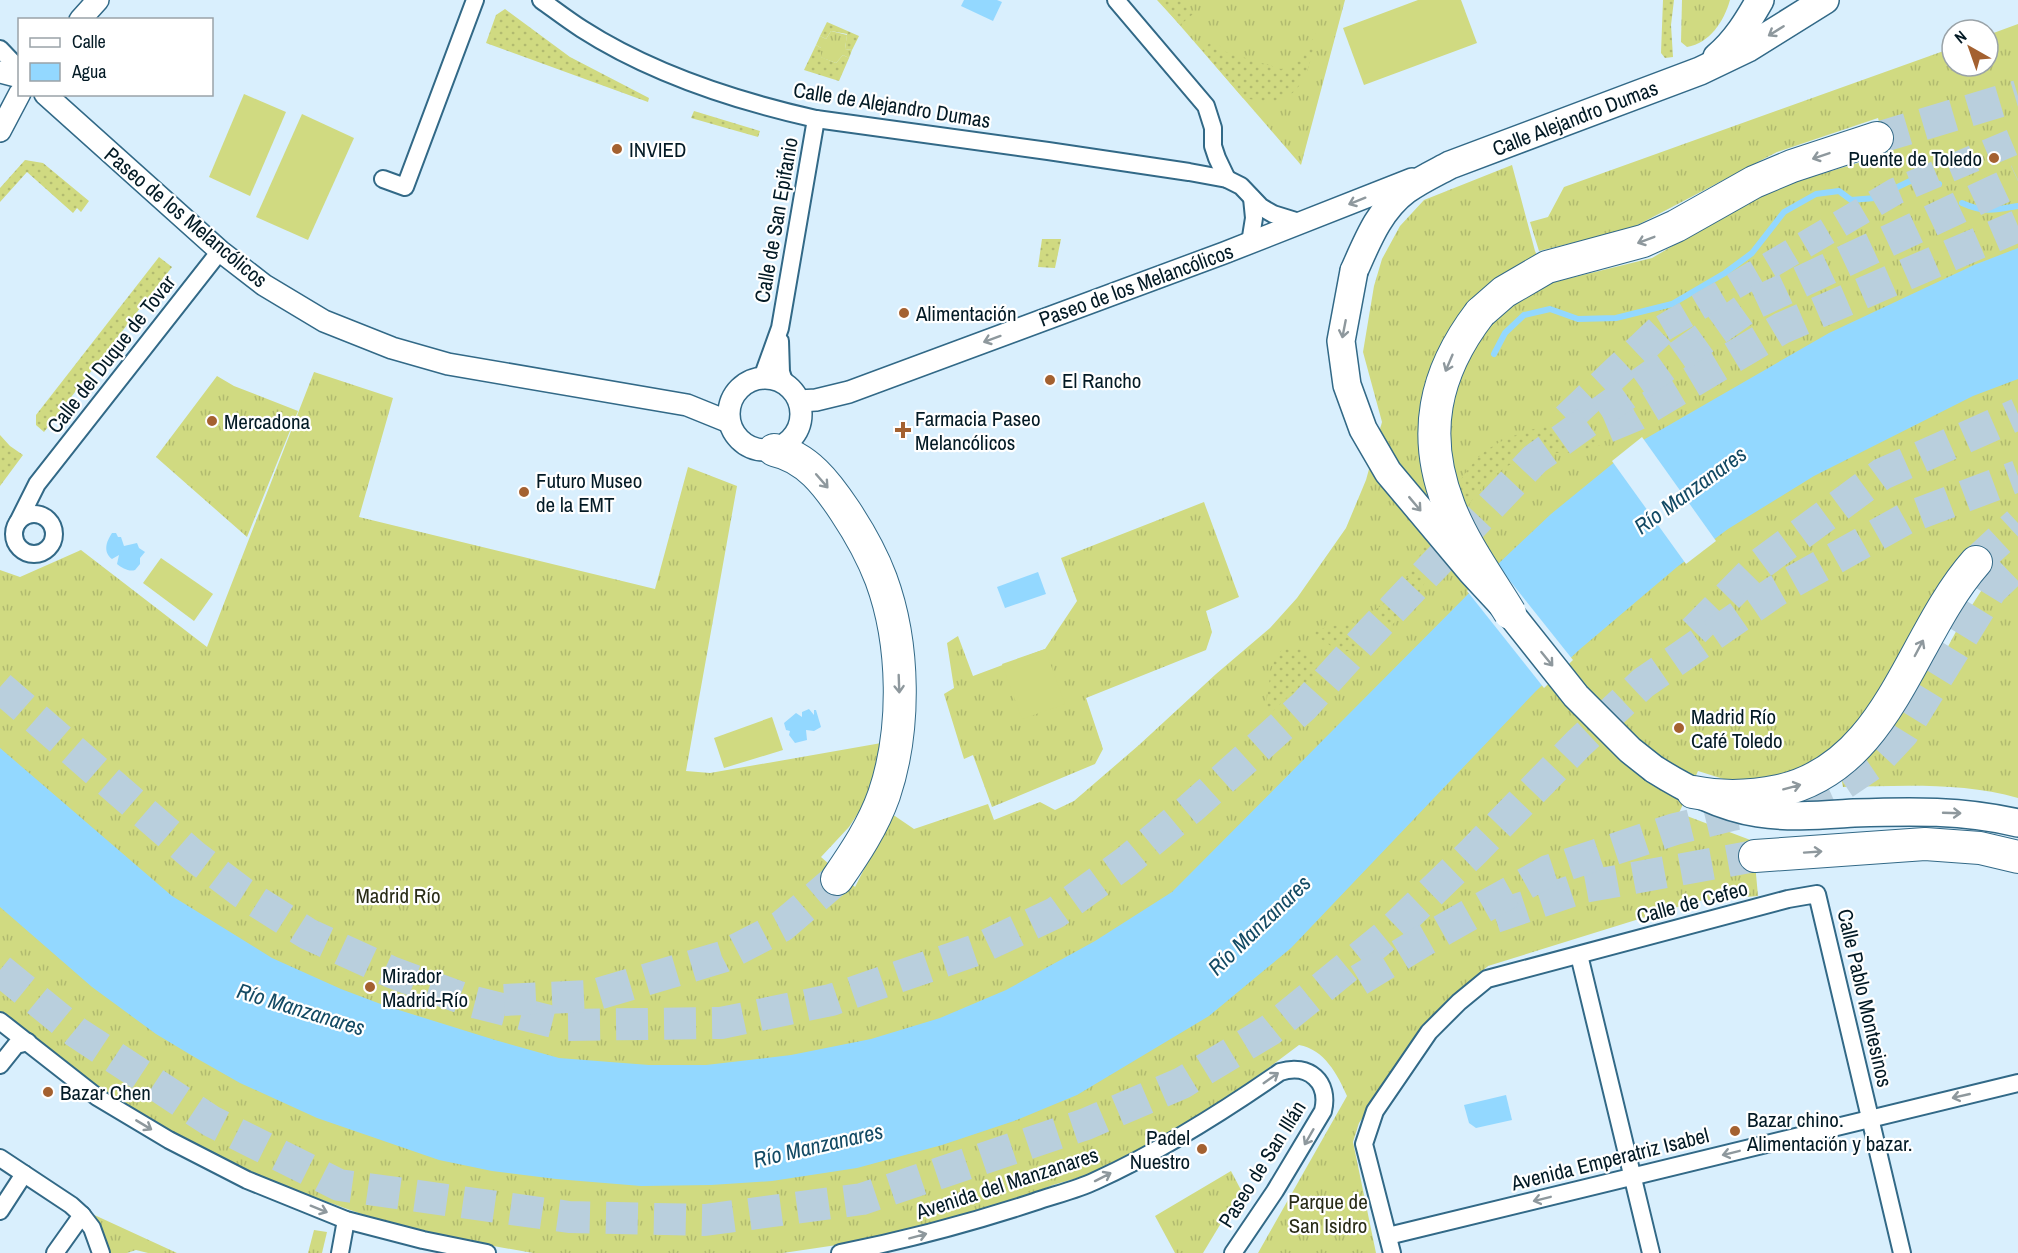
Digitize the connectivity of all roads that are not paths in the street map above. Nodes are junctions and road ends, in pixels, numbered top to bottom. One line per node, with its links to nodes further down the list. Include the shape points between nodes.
1 (98, 0): 7 (street)
2 (475, 0): 23 (street, via 405,187)
3 (541, 0): 17 (street, Calle de Alejandro Dumas, via 584,30 677,78 778,111)
4 (1116, 0): 20 (street, via 1206,106 1214,128)
5 (1760, 0): 10 (main road, Calle Alejandro Dumas, via 1729,47)
6 (1825, 0): 10 (main road, Calle Alejandro Dumas, one-way to 10, via 1748,48)
7 (82, 18)
8 (0, 49): 9 (street)
9 (18, 68)
10 (1700, 71): 21 (main road, Calle Alejandro Dumas)
11 (0, 72): 12 (street)
12 (18, 76)
13 (18, 87): 16 (street)
14 (18, 96): 18 (street)
15 (47, 96): 28 (street, Paseo de los Melancólicos)
16 (0, 101)
17 (816, 119): 22 (street, Calle de Alejandro Dumas); 29 (street, Calle de San Epifanio)
18 (0, 131)
19 (1877, 138): 40 (highway, one-way to 40, bridge, via 1761,179 1643,241 1548,267 1504,292 1480,314 1455,349 1441,383 1435,448 1449,508)
20 (1214, 146): 22 (street); 24 (street)
21 (1450, 165): 26 (street, Calle Alejandro Dumas, one-way to 26); 40 (main road, Calle Alejandro Dumas, one-way to 40, bridge, via 1390,204 1374,228 1354,272 1341,341 1347,385 1363,429 1388,471)
22 (1190, 172): 24 (street, Calle de Alejandro Dumas)
23 (383, 178)
24 (1227, 179): 25 (street, Calle de Alejandro Dumas)
25 (1252, 198): 26 (street, Calle de Alejandro Dumas, via 1273,214); 27 (street)
26 (1302, 223): 27 (street, Paseo de los Melancólicos)
27 (1250, 243): 31 (street, Paseo de los Melancólicos, one-way to 31, via 849,392 816,400)
28 (220, 251): 33 (street, Paseo de los Melancólicos, via 264,285 324,321 392,348 448,364); 36 (street, Calle del Duque de Tovar)
29 (780, 328): 30 (street, Calle de San Epifanio); 31 (street, Calle de San Epifanio, via 781,372)
30 (762, 378): 31 (street, via 774,379); 32 (street, via 749,381)
31 (792, 392): 35 (street, via 801,415 799,426 794,437)
32 (732, 399): 33 (street, Paseo de los Melancólicos); 34 (street)
33 (687, 405): 34 (street, Paseo de los Melancólicos)
34 (729, 422): 35 (street, via 741,442 763,451)
35 (774, 450): 45 (highway, one-way to 45, via 803,462 833,494 858,530 881,579 894,626 900,685 897,742 884,795 862,842)
36 (37, 484): 37 (street); 38 (street, Calle del Duque de Tovar)
37 (48, 519): 38 (street, via 29,514); 38 (street, via 54,537 48,549 36,554 18,547 14,534)
38 (18, 522)
39 (1976, 562): 41 (highway, one-way to 39, via 1716,797 1761,795 1811,782 1837,764 1875,725 1944,604)
40 (1510, 613): 41 (main road, Calle Alejandro Dumas, one-way to 41, bridge, via 1576,696 1630,750)
41 (1693, 792): 42 (main road, Calle Alejandro Dumas, one-way to 42, via 1727,806 1785,816 1966,813)
42 (2018, 823)
43 (1755, 856): 44 (highway, one-way to 44, via 1925,844 1980,848)
44 (2018, 857)
45 (837, 879)
46 (1817, 894): 47 (street, Calle de Cefeo); 53 (street, Calle Pablo Montesinos)
47 (1579, 955): 56 (street); 60 (street, Calle de Cefeo, via 1487,978 1429,1032 1375,1111 1364,1144)
48 (0, 1020): 49 (street)
49 (28, 1042): 50 (street, via 16,1045); 59 (street, one-way to 59, via 97,1096 170,1140 247,1180)
50 (0, 1065)
51 (1305, 1070): 65 (street, Avenida del Manzanares, one-way to 51, via 979,1220 1094,1182 1176,1140 1280,1072); 66 (street, Paseo de San Illán, one-way to 66, via 1324,1091 1323,1112)
52 (2018, 1083): 53 (street, Avenida Emperatriz Isabel, one-way to 53)
53 (1870, 1118): 56 (street, Avenida Emperatriz Isabel, one-way to 56); 68 (street, Calle Pablo Montesinos)
54 (0, 1158): 55 (street)
55 (24, 1174): 57 (street); 58 (street)
56 (1632, 1177): 60 (street, Avenida Emperatriz Isabel, one-way to 60); 67 (street)
57 (0, 1211)
58 (82, 1215): 61 (street); 62 (street, via 92,1228)
59 (346, 1220): 63 (street); 64 (street)
60 (1390, 1245)
61 (55, 1253)
62 (101, 1253)
63 (340, 1253)
64 (487, 1253)
65 (840, 1253)
66 (1233, 1253)
67 (1651, 1253)
68 (1902, 1253)

